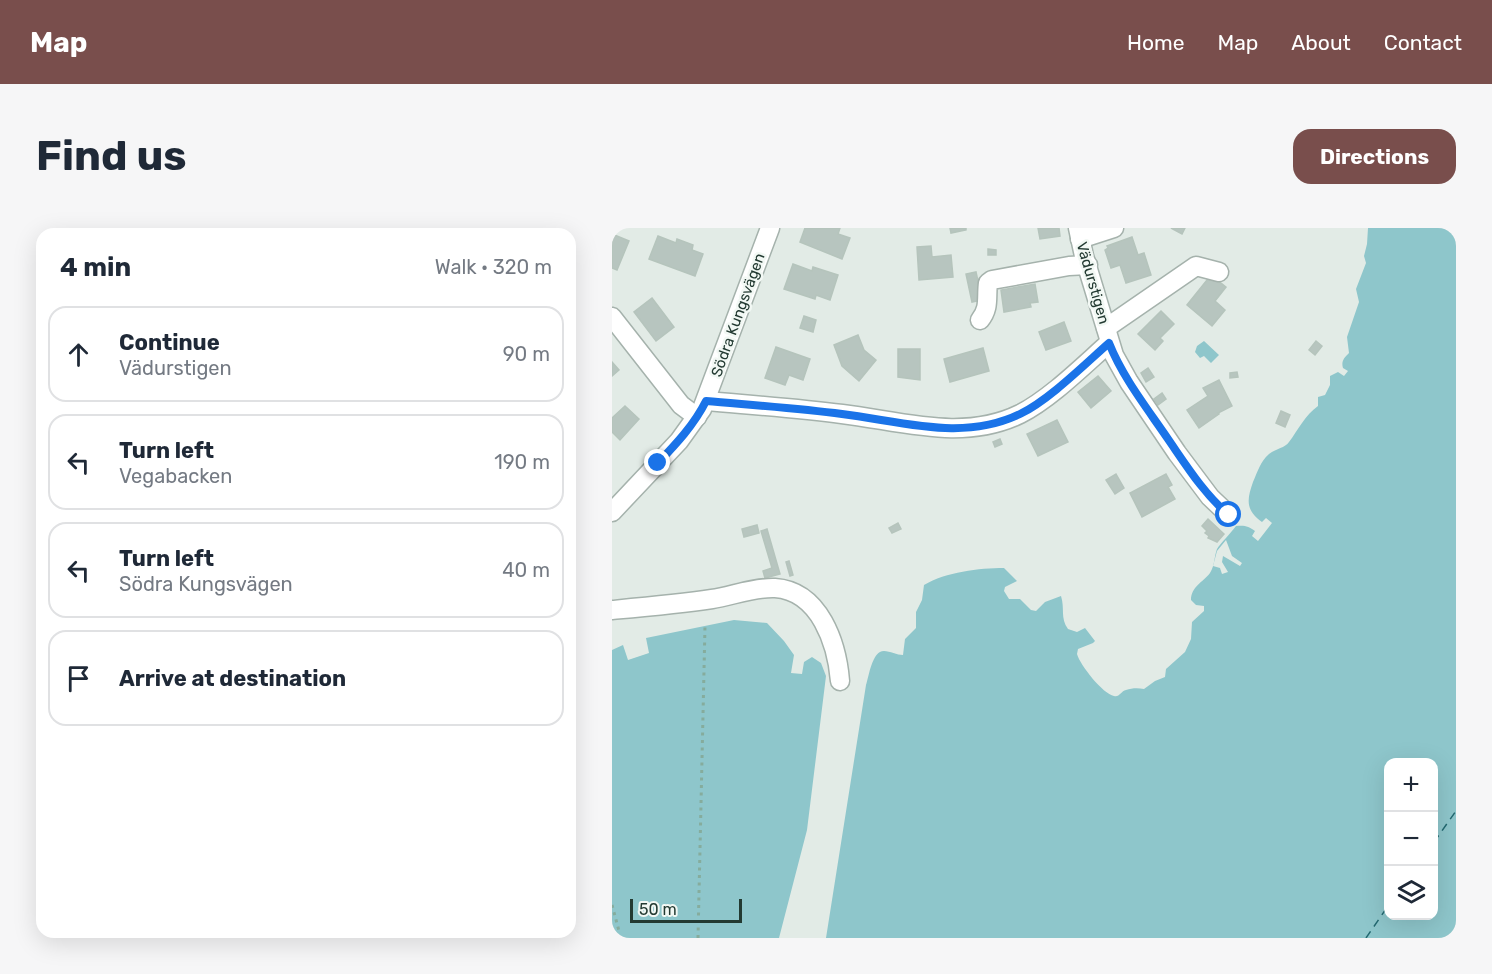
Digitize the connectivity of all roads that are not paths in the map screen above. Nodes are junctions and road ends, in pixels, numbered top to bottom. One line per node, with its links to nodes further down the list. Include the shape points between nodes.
1 (770, 228): 9 (street, Södra Kungsvägen)
2 (1114, 228): 3 (street)
3 (1079, 233): 4 (street, Vädurstigen)
4 (1088, 265): 7 (street, via 992,280); 8 (street, Vädurstigen)
5 (1219, 272): 8 (street, via 1196,266)
6 (612, 316): 10 (street, via 681,405)
7 (980, 320)
8 (1108, 335): 9 (street, via 1044,398 1022,413 972,428 936,428 837,413); 12 (street, Vädurstigen, via 1129,382 1151,415 1210,497)
9 (706, 401): 10 (street, Södra Kungsvägen)
10 (697, 417): 11 (street, Södra Kungsvägen)
11 (612, 512)
12 (1229, 515)
13 (612, 610): 14 (street, via 762,589 785,590 822,619 836,649)
14 (840, 681)

